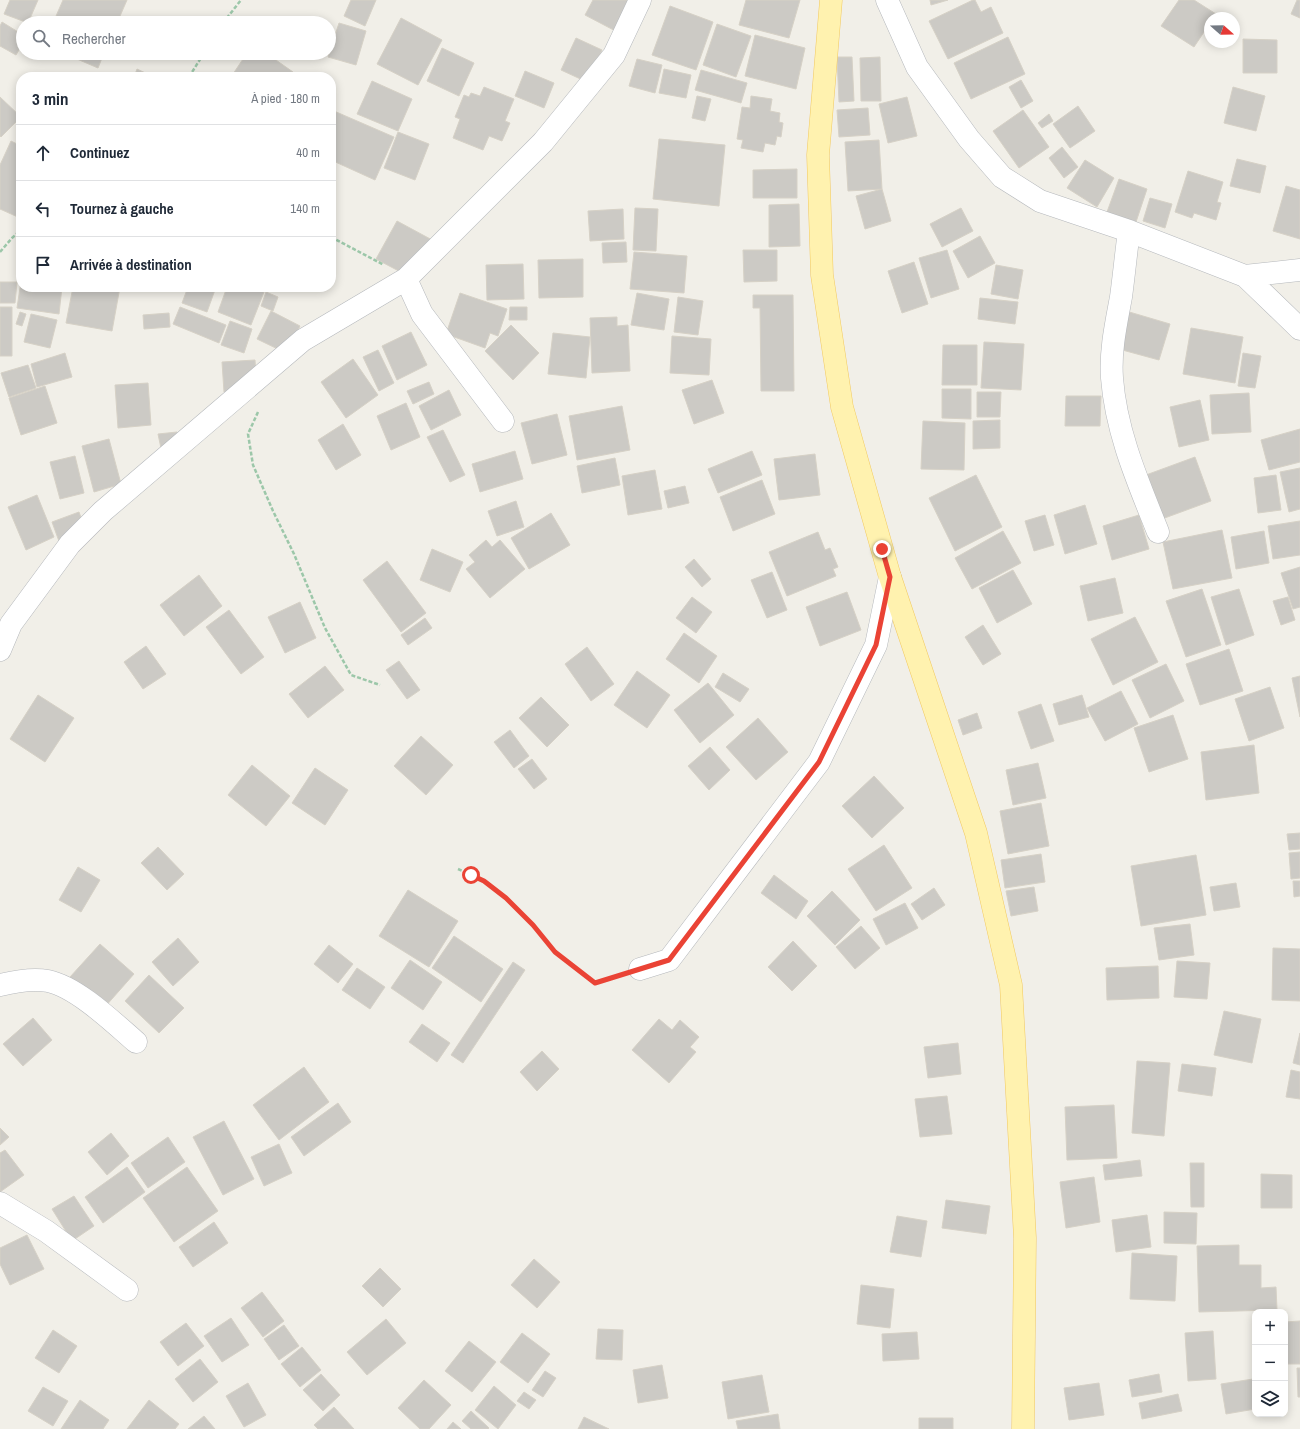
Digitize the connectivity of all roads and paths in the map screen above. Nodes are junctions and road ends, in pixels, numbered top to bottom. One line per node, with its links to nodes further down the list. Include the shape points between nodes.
1 (241, 0): 5 (path)
2 (640, 0): 14 (street, via 614,56 542,142)
3 (831, 0): 19 (main road, via 818,155 822,275 842,407)
4 (887, 0): 8 (street, via 917,67 969,139 1002,177 1040,201)
5 (228, 16)
6 (200, 60): 7 (path)
7 (192, 72)
8 (1129, 231): 13 (street); 18 (street, via 1112,346 1112,377 1115,408 1124,444)
9 (16, 234): 11 (path)
10 (336, 240): 14 (path, via 373,258)
11 (0, 252)
12 (1300, 270): 13 (street)
13 (1245, 276): 15 (street)
14 (406, 279): 17 (street, via 422,314); 20 (street, via 303,340 103,511 60,556 11,624)
15 (1300, 329)
16 (260, 408): 21 (path, via 248,434 253,465 325,628 351,675)
17 (503, 421)
18 (1158, 532)
19 (890, 577): 23 (street, via 876,645 819,762 669,960); 28 (main road, via 976,833 1011,985 1025,1238)
20 (0, 650)
21 (380, 685)
22 (458, 869): 23 (path, via 484,881 506,898 555,952 595,983)
23 (640, 969)
24 (0, 985): 25 (street, via 20,980 49,981 77,993)
25 (136, 1042)
26 (0, 1203): 27 (street, via 46,1231)
27 (127, 1290)
28 (1023, 1429)

